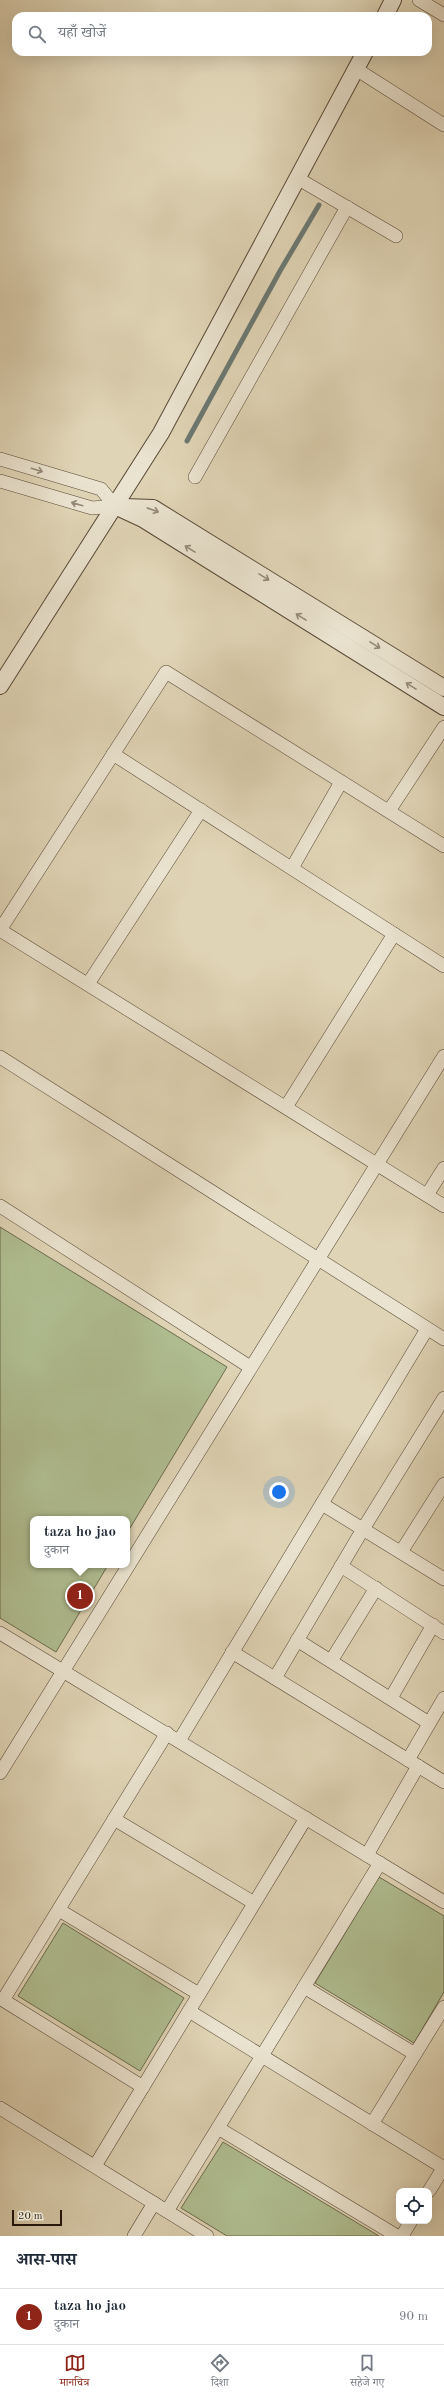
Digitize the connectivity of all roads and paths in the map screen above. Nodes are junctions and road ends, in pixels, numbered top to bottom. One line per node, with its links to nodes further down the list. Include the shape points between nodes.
1 (393, 0): 3 (street)
2 (420, 0): 4 (street)
3 (387, 12)
4 (444, 15)
5 (363, 56): 6 (street)
6 (356, 69): 7 (street); 8 (street)
7 (444, 125)
8 (297, 178): 9 (street); 14 (street, via 161,433)
9 (347, 207): 10 (street); 12 (street)
10 (396, 236)
11 (0, 459): 14 (street, one-way to 14, via 101,489)
12 (195, 477)
13 (0, 481): 14 (street, one-way to 13, via 92,508)
14 (115, 506): 15 (street); 16 (street, one-way to 16, via 153,508); 17 (street, one-way to 14, via 143,519)
15 (0, 686)
16 (444, 688)
17 (444, 706)
18 (444, 727): 22 (street)
19 (113, 754): 20 (street, via 166,672); 21 (street); 25 (street)
20 (341, 782): 22 (street); 24 (street)
21 (200, 810): 24 (street); 28 (street)
22 (389, 812): 23 (street)
23 (444, 846)
24 (292, 868): 26 (street)
25 (0, 930): 28 (street)
26 (394, 934): 27 (street); 31 (street)
27 (444, 966)
28 (88, 984): 31 (street)
29 (444, 1056): 32 (street)
30 (0, 1057): 37 (street)
31 (286, 1107): 32 (street)
32 (376, 1163): 34 (street); 37 (street)
33 (444, 1168): 34 (street)
34 (427, 1195): 36 (street)
35 (0, 1206): 40 (street)
36 (444, 1206)
37 (317, 1258): 38 (street); 40 (street)
38 (427, 1329): 39 (street); 43 (street)
39 (444, 1339)
40 (250, 1367): 46 (street)
41 (444, 1398): 44 (street)
42 (444, 1484): 45 (street)
43 (322, 1504): 44 (street); 55 (street)
44 (363, 1529): 45 (street); 47 (street)
45 (401, 1552): 49 (street)
46 (130, 1562)
47 (341, 1566): 50 (street); 54 (street)
48 (126, 1568): 57 (street)
49 (444, 1579)
50 (376, 1588): 51 (street); 56 (street)
51 (433, 1626): 53 (street); 59 (street)
52 (0, 1633): 57 (street)
53 (444, 1633)
54 (297, 1640): 56 (street); 58 (street)
55 (232, 1652): 58 (street); 63 (street)
56 (331, 1661): 59 (street)
57 (63, 1671): 62 (street); 65 (street)
58 (275, 1678): 64 (street)
59 (391, 1698): 61 (street)
60 (444, 1698): 61 (street)
61 (430, 1723): 64 (street)
62 (167, 1733): 63 (street); 68 (street)
63 (179, 1741): 67 (street)
64 (413, 1763): 66 (street); 69 (street)
65 (0, 1773)
66 (443, 1780)
67 (306, 1818): 69 (street); 72 (street)
68 (114, 1819): 72 (street); 73 (street)
69 (367, 1855): 70 (street)
70 (380, 1863): 71 (street); 74 (street)
71 (444, 1902)
72 (254, 1903): 75 (street)
73 (59, 1910): 75 (street); 80 (street, via 3,2000)
74 (304, 1987): 78 (street); 79 (street)
75 (199, 1994): 77 (street)
76 (444, 2007): 78 (street)
77 (189, 2011): 79 (street); 80 (street)
78 (415, 2054): 82 (street)
79 (262, 2056): 82 (street); 83 (street)
80 (143, 2087): 84 (street)
81 (0, 2108): 84 (street)
82 (372, 2124): 85 (street)
83 (218, 2128): 88 (street); 92 (street)
84 (94, 2166): 87 (street)
85 (444, 2167): 86 (street)
86 (431, 2188)
87 (154, 2203): 88 (street); 90 (street)
88 (167, 2211): 91 (street)
89 (409, 2224): 93 (street)
90 (134, 2236)
91 (207, 2236)
92 (397, 2236)
93 (402, 2236)

